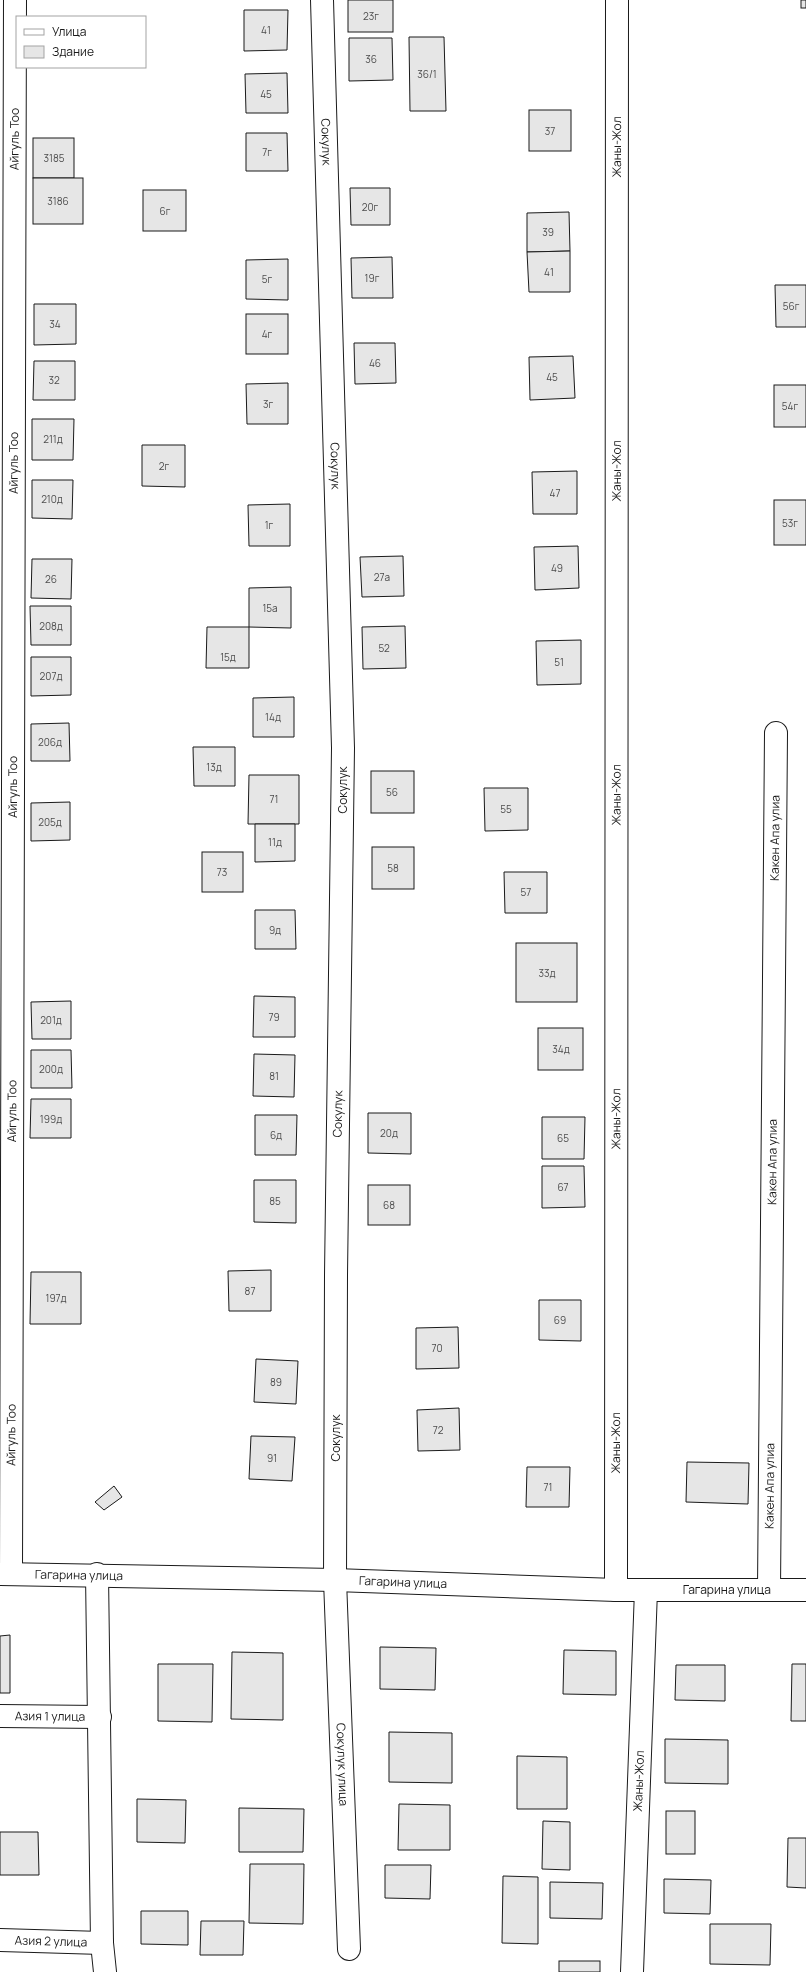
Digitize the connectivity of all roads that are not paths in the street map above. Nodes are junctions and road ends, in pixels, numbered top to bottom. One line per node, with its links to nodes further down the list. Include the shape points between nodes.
1 (15, 0): 5 (street, Айгуль Тоо)
2 (322, 0): 7 (street, Сокулук, via 343,748)
3 (617, 0): 8 (street, Жаны-Жол)
4 (776, 733): 10 (street, Какен Апа улиа)
5 (6, 1574): 6 (street, Гагарина улица)
6 (97, 1574): 7 (street, Гагарина улица); 13 (street)
7 (335, 1580): 8 (street, Гагарина улица); 16 (street, Сокулук улица)
8 (616, 1590): 9 (street, Гагарина улица)
9 (646, 1590): 10 (street, Гагарина улица); 18 (street, Жаны-Жол)
10 (769, 1590): 11 (street, Гагарина улица)
11 (806, 1590)
12 (0, 1716): 13 (street, Азия 1 улица)
13 (100, 1717): 15 (street)
14 (0, 1940): 15 (street, Азия 2 улица)
15 (102, 1943): 17 (street)
16 (349, 1948)
17 (105, 1972)
18 (632, 1972)

